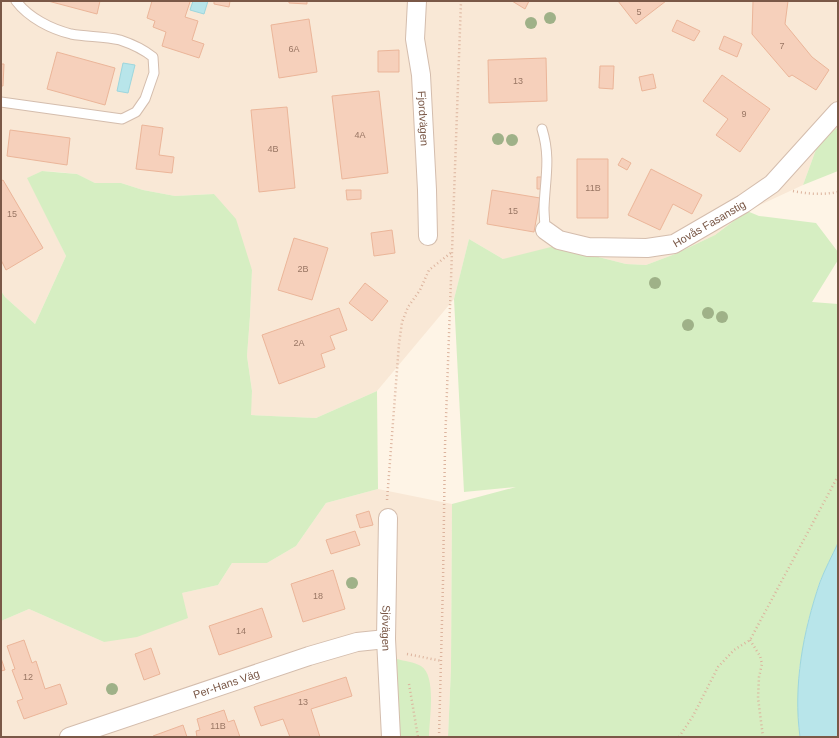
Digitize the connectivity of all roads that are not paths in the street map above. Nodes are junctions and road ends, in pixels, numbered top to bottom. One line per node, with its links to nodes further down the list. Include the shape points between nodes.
1 (16, 1): 3 (lane, via 26,12 52,27 71,34 120,40 142,49 153,57 154,73 145,99 136,112 122,119)
2 (417, 1): 7 (street, Fjordvägen, via 415,39 421,82)
3 (1, 102)
4 (838, 111): 6 (street, Hovås Fasanstig, via 772,184 744,204 674,244 647,248 588,247 560,240)
5 (542, 130): 6 (lane, via 546,142 548,175 544,207)
6 (545, 230)
7 (428, 236)
8 (388, 518): 9 (street, Sjövägen)
9 (386, 639): 10 (street, Per-Hans Väg, via 357,642 309,656); 11 (street, Sjövägen)
10 (69, 737)
11 (391, 737)

